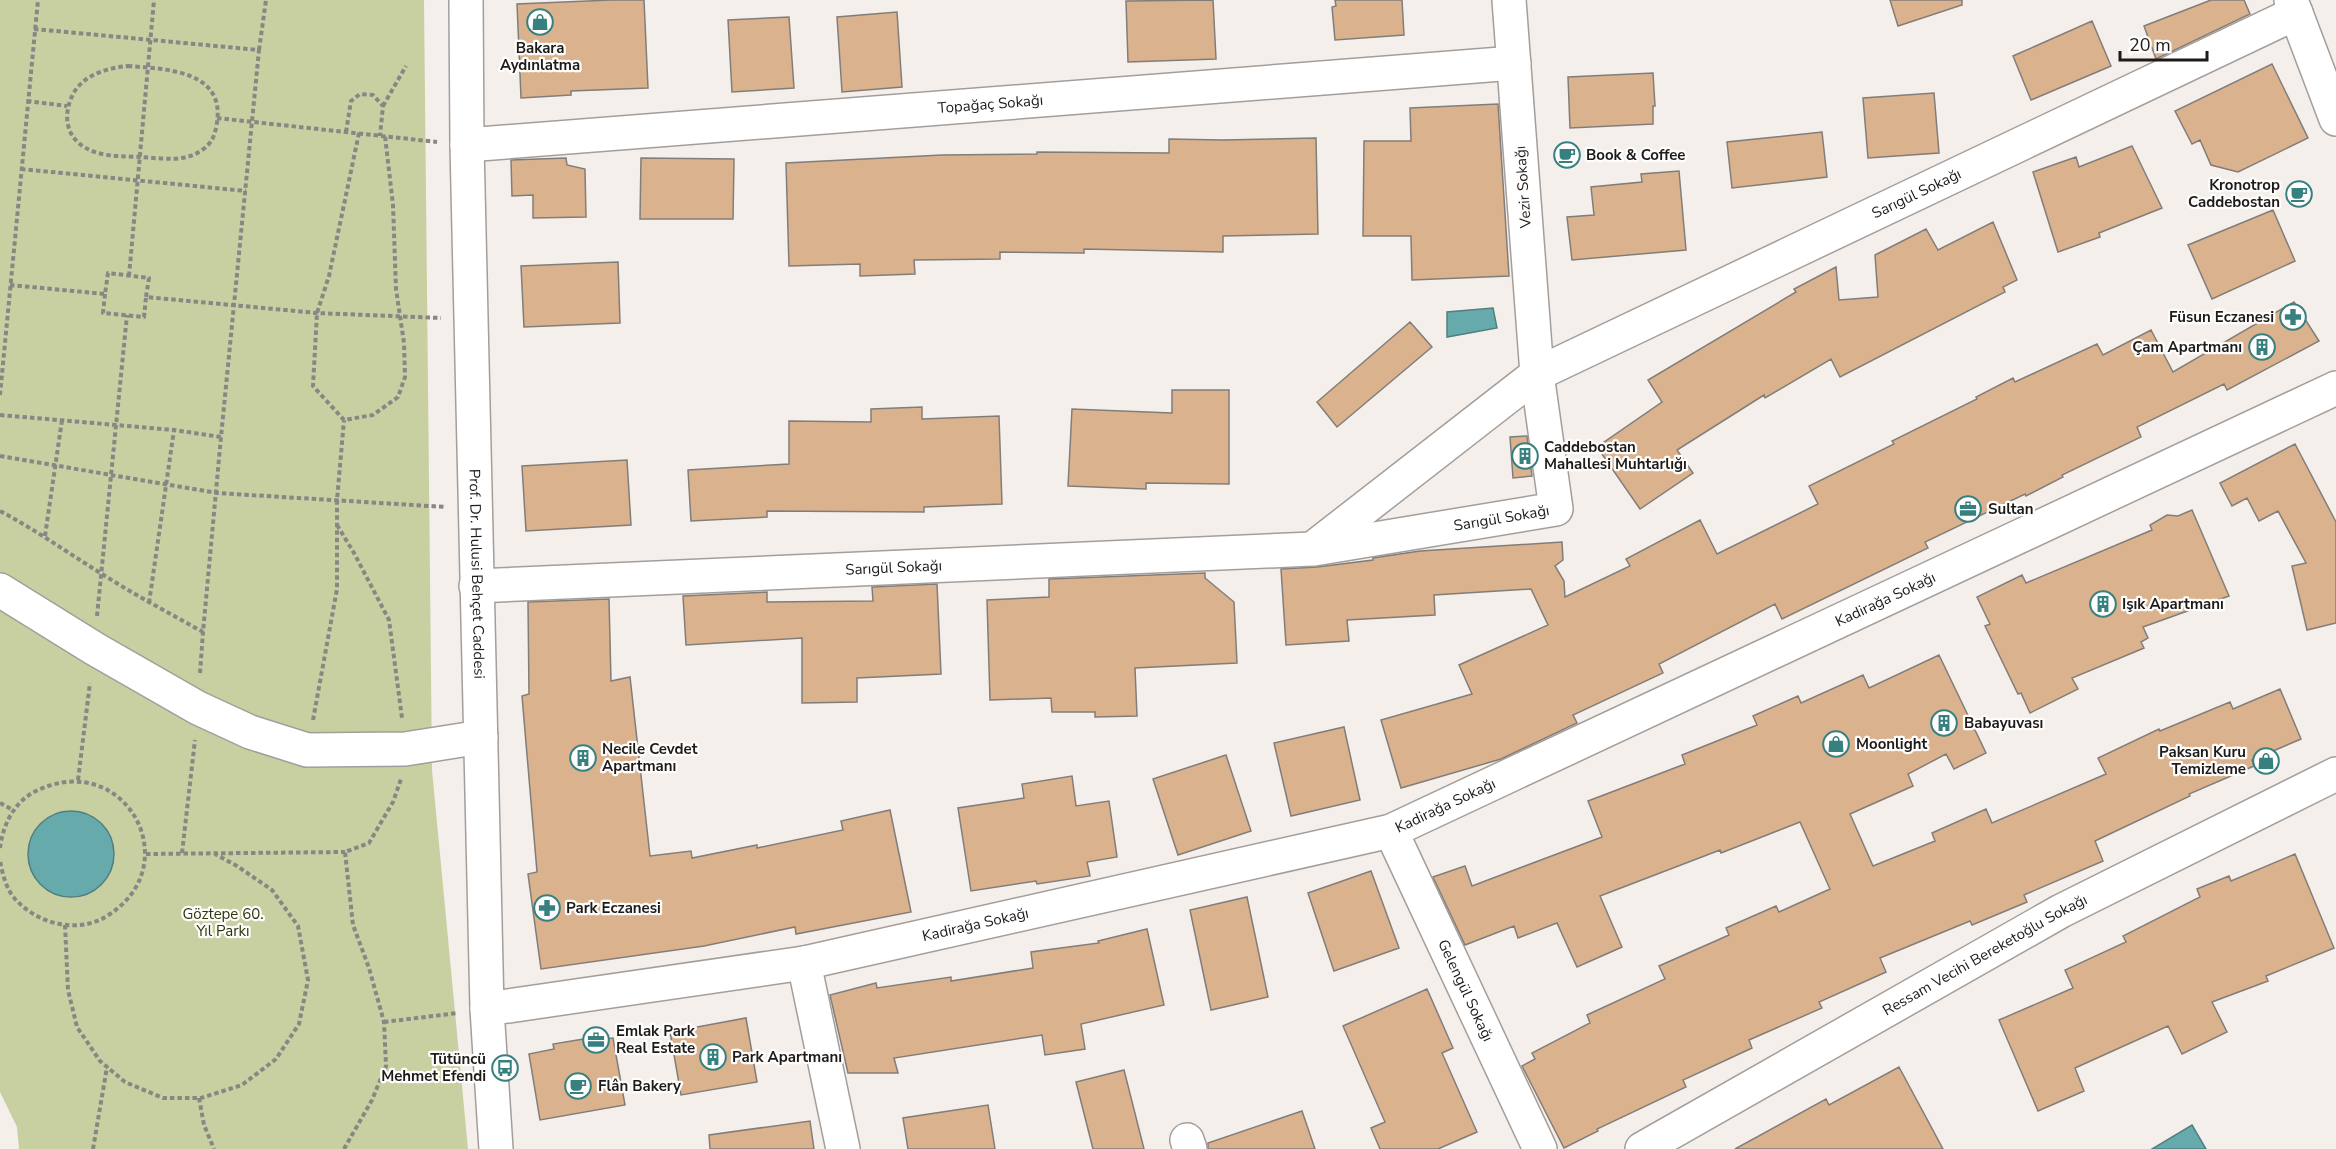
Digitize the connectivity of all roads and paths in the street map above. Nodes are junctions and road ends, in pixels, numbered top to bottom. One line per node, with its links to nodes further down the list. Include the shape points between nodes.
1 (38, 0): 7 (path)
2 (154, 0): 8 (path)
3 (266, 0): 9 (path)
4 (466, 0): 22 (street, Prof. Dr. Hulusi Behçet Caddesi)
5 (1509, 0): 10 (street, Vezir Sokağı)
6 (2294, 7): 17 (street); 36 (street, Sarıgül Sokağı)
7 (34, 29): 8 (path); 13 (path)
8 (149, 40): 9 (path); 12 (path)
9 (259, 50): 18 (path)
10 (1514, 63): 22 (street, Topağaç Sokağı); 36 (street, Vezir Sokağı)
11 (406, 66): 15 (path)
12 (147, 68): 14 (path, via 112,67 93,74 75,90); 16 (path, via 190,74 214,95); 23 (path)
13 (27, 101): 14 (path); 24 (path)
14 (67, 106): 23 (path, via 66,122 81,145 95,153)
15 (383, 106): 19 (path, via 373,95 360,94 351,101); 21 (path)
16 (217, 118): 18 (path); 23 (path, via 211,143 201,151 184,158)
17 (2336, 119)
18 (252, 122): 19 (path); 26 (path)
19 (346, 132): 20 (path)
20 (358, 133): 21 (path); 32 (path, via 329,276)
21 (383, 136): 22 (path); 34 (path, via 393,205)
22 (467, 145): 35 (street, Prof. Dr. Hulusi Behçet Caddesi)
23 (139, 157): 25 (path)
24 (21, 169): 25 (path); 28 (path)
25 (137, 179): 26 (path); 27 (path)
26 (246, 191): 31 (path)
27 (129, 276): 29 (path, via 108,273); 30 (path, via 149,278)
28 (10, 285): 29 (path); 38 (path)
29 (105, 294): 33 (path, via 104,313)
30 (146, 297): 31 (path); 33 (path, via 144,317)
31 (235, 305): 32 (path); 44 (path)
32 (317, 313): 34 (path); 41 (path, via 313,386)
33 (127, 315): 42 (path)
34 (400, 317): 35 (path); 41 (path, via 405,377 398,397 373,415)
35 (471, 320): 51 (street, Prof. Dr. Hulusi Behçet Caddesi)
36 (1537, 374): 55 (street, Sarıgül Sokağı); 55 (street, Sarıgül Sokağı, via 1556,509)
37 (2336, 388): 68 (street, Kadirağa Sokağı)
38 (0, 395)
39 (0, 415): 40 (path)
40 (62, 420): 42 (path); 46 (path)
41 (344, 420): 50 (path)
42 (115, 425): 43 (path); 47 (path)
43 (174, 430): 44 (path); 48 (path)
44 (221, 437): 49 (path)
45 (0, 456): 46 (path)
46 (54, 465): 47 (path); 54 (path)
47 (110, 474): 48 (path); 56 (path)
48 (166, 483): 49 (path); 59 (path)
49 (217, 493): 50 (path); 59 (path, via 203,632)
50 (337, 500): 51 (path); 53 (path)
51 (475, 510): 57 (street, Prof. Dr. Hulusi Behçet Caddesi)
52 (0, 511): 54 (path)
53 (337, 525): 62 (path, via 389,620); 63 (path, via 337,589)
54 (45, 536): 56 (path)
55 (1312, 549): 57 (street, Sarıgül Sokağı)
56 (100, 573): 59 (path); 60 (path)
57 (476, 586): 61 (street, Prof. Dr. Hulusi Behçet Caddesi)
58 (0, 590): 60 (street)
59 (149, 603)
60 (95, 649): 63 (street, via 198,708 250,732); 65 (path)
61 (481, 737): 62 (street); 77 (street, Prof. Dr. Hulusi Behçet Caddesi)
62 (405, 749): 63 (street); 70 (path, via 406,766 393,802 369,843)
63 (307, 750)
64 (2336, 774): 87 (street, Ressam Vecihi Bereketoğlu Sokağı, via 2061,912)
65 (78, 780): 67 (path, via 54,783 31,793); 71 (path, via 117,795 132,811 142,830)
66 (0, 803): 67 (path)
67 (13, 810): 69 (path, via 2,832)
68 (1391, 831): 76 (street, Kadirağa Sokağı); 86 (street, Gelengül Sokağı)
69 (0, 848)
70 (345, 852): 72 (path); 78 (path, via 353,924)
71 (146, 854): 72 (path); 75 (path, via 134,891 121,907 103,919)
72 (215, 854): 80 (path, via 272,890 298,926 308,980 299,1024 276,1059 242,1085)
73 (0, 861): 74 (path)
74 (1, 871): 75 (path, via 17,902 36,916)
75 (65, 925): 79 (path, via 68,990 77,1027)
76 (804, 963): 77 (street, Kadirağa Sokağı); 85 (street)
77 (487, 1009): 78 (path); 84 (street, Prof. Dr. Hulusi Behçet Caddesi)
78 (384, 1022): 83 (path, via 386,1066)
79 (107, 1067): 80 (path, via 125,1082 163,1098); 81 (path)
80 (199, 1098): 82 (path)
81 (93, 1149)
82 (214, 1149)
83 (344, 1149)
84 (496, 1149)
85 (843, 1149)
86 (1540, 1149)
87 (1642, 1149)

